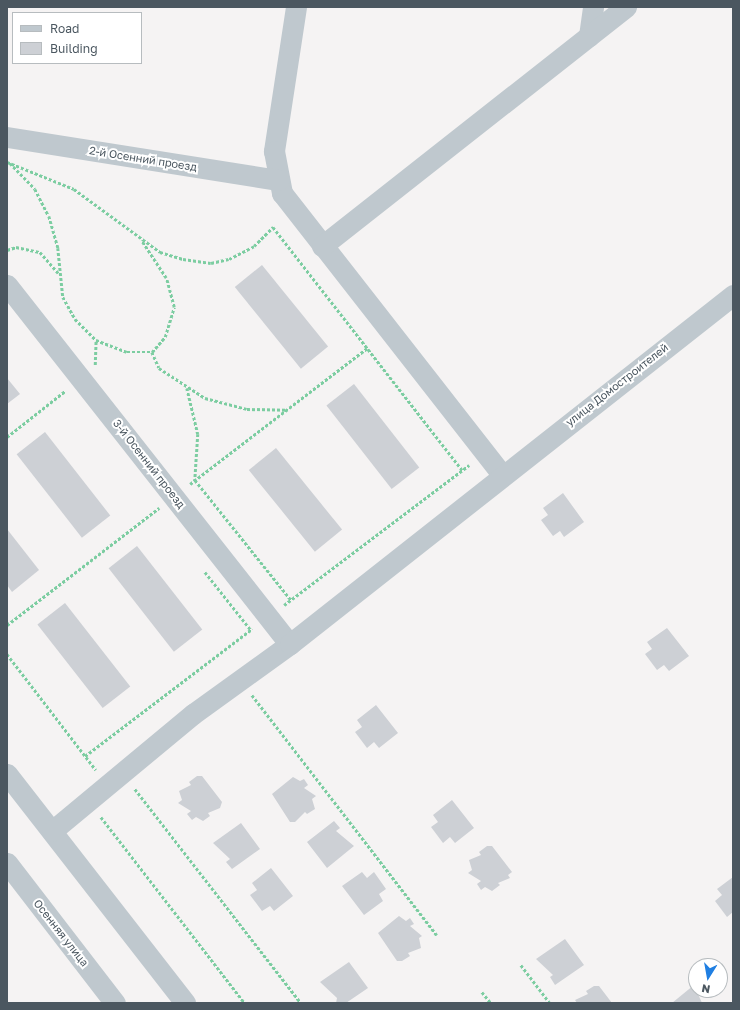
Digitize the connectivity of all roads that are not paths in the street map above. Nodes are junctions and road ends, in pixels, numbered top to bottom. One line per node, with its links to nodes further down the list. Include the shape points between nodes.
1 (296, 7): 6 (street, via 274,151)
2 (593, 7): 4 (street)
3 (626, 7): 4 (street)
4 (589, 36): 7 (street)
5 (7, 137): 6 (street, 2-й Осенний проезд)
6 (279, 180): 7 (street, via 282,193)
7 (322, 246): 10 (street)
8 (7, 285): 11 (street, 3-й Осенний проезд)
9 (733, 295): 10 (street, улица Домостроителей)
10 (502, 475): 11 (street, улица Домостроителей)
11 (290, 644): 13 (street, улица Домостроителей, via 193,714)
12 (7, 774): 13 (street)
13 (52, 831): 16 (street)
14 (7, 863): 15 (street, Осенняя улица)
15 (115, 1003)
16 (185, 1003)

